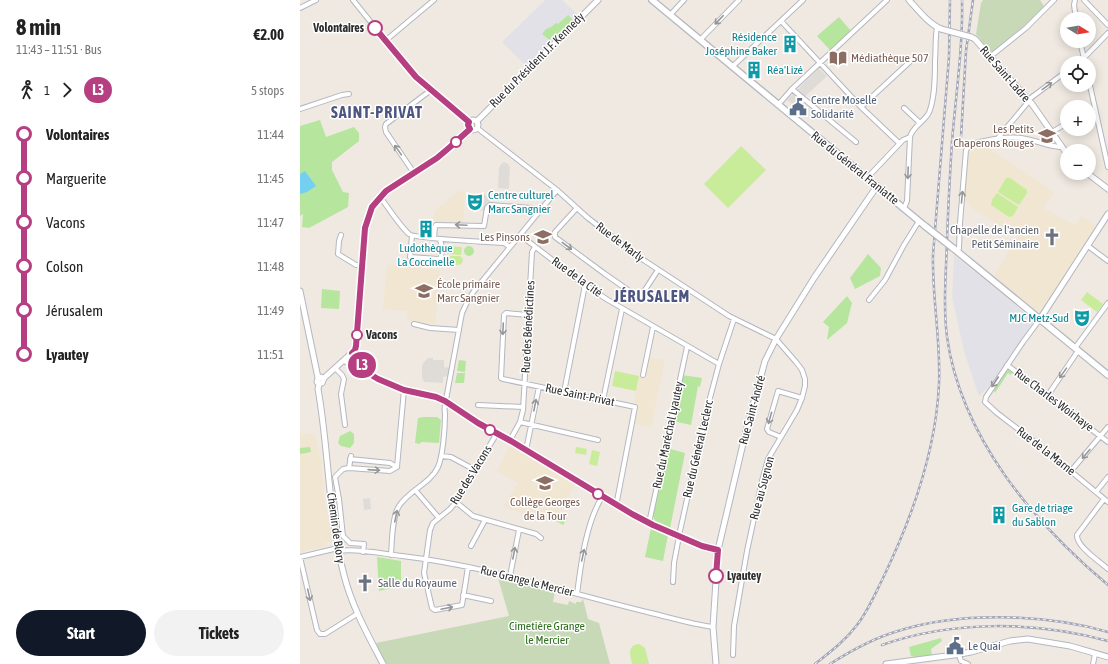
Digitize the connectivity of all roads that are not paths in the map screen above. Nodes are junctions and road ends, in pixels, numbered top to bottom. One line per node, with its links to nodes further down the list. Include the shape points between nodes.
1 (316, 0): 14 (street)
2 (353, 0): 22 (street)
3 (434, 0): 22 (street)
4 (598, 0): 38 (street, Rue du Président J.F. Kennedy)
5 (652, 0): 16 (main road, Rue du Général Franiatte)
6 (684, 0): 16 (street)
7 (739, 0): 21 (street, one-way to 21)
8 (803, 0): 17 (street)
9 (887, 0): 26 (street)
10 (910, 0): 19 (street, Rue Saint-Ladre)
11 (1054, 0): 24 (street, via 1026,28)
12 (1075, 0): 15 (street)
13 (1084, 0): 18 (street)
14 (300, 8)
15 (1075, 12)
16 (670, 14): 21 (main road, Rue du Général Franiatte)
17 (781, 21): 26 (street); 27 (street)
18 (1108, 25)
19 (939, 28): 24 (street, Rue Saint-Ladre, bridge, via 971,37); 40 (street, via 935,38 936,63 932,100 929,113)
20 (1108, 34): 25 (street)
21 (700, 40): 27 (main road, Rue du Général Franiatte)
22 (385, 41): 30 (street, via 412,73)
23 (916, 56): 34 (street)
24 (991, 56): 32 (street, Rue Saint-Ladre)
25 (1088, 56)
26 (820, 63): 29 (street); 34 (street)
27 (732, 66): 33 (main road, Rue du Général Franiatte)
28 (1060, 77): 32 (street, one-way to 28)
29 (792, 89): 33 (street); 47 (street)
30 (431, 90): 39 (street); 52 (street, one-way to 30, via 385,127)
31 (349, 94): 35 (street)
32 (1028, 100): 44 (street, Rue Saint-Ladre); 46 (street)
33 (778, 105): 53 (main road, Rue du Général Franiatte)
34 (861, 107): 48 (street)
35 (300, 108)
36 (904, 108): 40 (street)
37 (1096, 113): 51 (street)
38 (477, 121): 39 (street); 41 (street)
39 (469, 122): 43 (street)
40 (920, 123): 45 (street)
41 (477, 128): 43 (street); 57 (street, Rue de Marly)
42 (1060, 128): 44 (street)
43 (470, 129): 52 (street)
44 (1052, 132): 49 (street, Rue Saint-Ladre)
45 (910, 137): 48 (street); 60 (street, one-way to 60, via 907,201)
46 (998, 138): 50 (street, via 1025,138); 72 (street, one-way to 46, via 960,235 966,150 971,144)
47 (856, 142)
48 (899, 143): 53 (street)
49 (1060, 144)
50 (1060, 147)
51 (1108, 167)
52 (414, 173): 58 (street)
53 (867, 178): 55 (main road, Rue du Général Franiatte)
54 (1096, 180): 56 (street)
55 (877, 186): 60 (main road, Rue du Général Franiatte); 87 (street, Rue Saint-André)
56 (1108, 189)
57 (557, 190): 59 (street, Rue de Marly); 61 (street)
58 (380, 197): 66 (street); 74 (street, via 367,218)
59 (577, 208): 75 (street, Rue de Marly, via 614,239); 75 (street, one-way to 75, via 555,232 555,237 638,297)
60 (904, 208): 63 (main road, Rue du Général Franiatte)
61 (539, 211): 65 (street); 67 (street, one-way to 67, via 532,208 490,205 487,208 484,226 436,225)
62 (1108, 214): 69 (street)
63 (919, 221): 72 (main road, Rue du Général Franiatte, bridge); 78 (street, via 885,280)
64 (341, 235): 74 (street, via 338,254 356,265)
65 (520, 235): 70 (street); 71 (street, Rue de la Cité)
66 (412, 236): 67 (street); 68 (street, via 410,257 441,258)
67 (434, 238): 68 (street)
68 (440, 239): 70 (street, via 504,242)
69 (1088, 246): 73 (street); 83 (street)
70 (510, 247): 86 (street, via 468,300)
71 (535, 247): 76 (street, Rue de la Cité); 81 (street, Rue des Bénédictines, via 532,252)
72 (955, 250): 83 (main road, Rue du Général Franiatte)
73 (1108, 261)
74 (362, 265): 90 (street, via 356,346)
75 (658, 270): 82 (street, Rue de Marly)
76 (585, 285): 80 (street, Rue de la Cité); 102 (street)
77 (300, 291): 98 (street, Chemin de Blory, via 316,374)
78 (869, 300)
79 (1108, 303): 89 (street)
80 (622, 309): 85 (street, Rue de la Cité); 105 (street)
81 (528, 315): 99 (street, Rue des Bénédictines); 99 (street, Rue Saint-Privat, one-way to 99, via 504,314 500,375 503,379)
82 (734, 319): 87 (street, Rue de Marly); 92 (street, Rue du Général Leclerc)
83 (1040, 319): 89 (main road, Rue du Général Franiatte); 93 (street)
84 (414, 324): 86 (street)
85 (653, 327): 88 (street, Rue de la Cité); 96 (street)
86 (459, 330): 106 (street)
87 (776, 339): 104 (street, Rue au Sugnon, via 802,370 806,386); 141 (street, Rue Saint-André, via 765,361 760,379)
88 (687, 346): 92 (street, Rue de la Cité); 135 (street, Rue du Maréchal Lyautey)
89 (1076, 349): 97 (main road, Rue du Général Franiatte); 103 (street, one-way to 103)
90 (352, 353): 91 (street); 95 (street)
91 (344, 361): 94 (street); 95 (street)
92 (719, 364): 137 (street, Rue du Général Leclerc)
93 (1007, 365): 103 (street, Rue Charles Woirhaye); 124 (street, Rue de la Marne, one-way to 124, via 985,400 987,404)
94 (335, 368): 98 (street); 111 (street, via 344,379 341,394)
95 (368, 373): 101 (street)
96 (643, 375)
97 (1108, 375)
98 (320, 380): 140 (street, Chemin de Blory, via 318,389)
99 (524, 384): 100 (street, Rue Saint-Privat); 108 (street, Rue des Bénédictines)
100 (539, 387): 102 (street, Rue Saint-Privat); 110 (street, one-way to 100)
101 (404, 390): 106 (street); 121 (street)
102 (564, 392): 105 (street, Rue Saint-Privat)
103 (1048, 395): 114 (street, Rue Charles Woirhaye)
104 (802, 398): 115 (street, Rue au Sugnon); 115 (street, one-way to 115, via 778,391 767,429)
105 (603, 400): 132 (street, Rue Saint-Privat, via 635,407)
106 (445, 401): 113 (street); 120 (street)
107 (478, 405): 108 (street)
108 (523, 407): 109 (street, Rue des Bénédictines)
109 (520, 422): 110 (street); 116 (street, Rue des Bénédictines)
110 (531, 425): 117 (street); 119 (street)
111 (345, 426)
112 (1108, 427): 114 (street)
113 (496, 433): 116 (street); 123 (street, Rue des Vacons)
114 (1101, 436): 118 (street, Rue Charles Woirhaye); 124 (street, one-way to 124)
115 (781, 437): 156 (street, Rue au Sugnon, via 768,459 756,507 734,626)
116 (510, 440): 119 (street)
117 (598, 440)
118 (1108, 442)
119 (526, 450): 128 (street)
120 (441, 456): 123 (street, via 452,458); 126 (street, via 435,473)
121 (397, 467): 122 (street, one-way to 121, via 390,471); 122 (street, via 390,463 350,458)
122 (349, 468): 142 (street, via 343,469 335,477 342,536 350,543 364,544)
123 (475, 470): 130 (street, Rue des Vacons)
124 (1071, 471): 127 (street, Rue de la Marne)
125 (1108, 477): 127 (street)
126 (416, 490): 133 (street); 143 (street, one-way to 126, via 398,507)
127 (1096, 492): 129 (street, Rue de la Marne)
128 (602, 497): 132 (street); 150 (street, one-way to 128, via 590,528)
129 (1104, 499): 131 (street, Rue de la Marne); 147 (street, via 1077,535 1078,542)
130 (456, 502): 133 (street, Rue des Vacons); 134 (street, via 473,516)
131 (1108, 502)
132 (615, 504): 135 (street)
133 (439, 518): 145 (street, Rue des Vacons, via 432,526)
134 (485, 520): 136 (street); 139 (street)
135 (649, 523): 137 (street)
136 (519, 530): 138 (street, via 536,534); 148 (street, one-way to 136)
137 (679, 536): 141 (street); 149 (street, Rue du Général Leclerc)
138 (541, 538)
139 (471, 546)
140 (338, 549): 142 (street, Rue Grange le Mercier); 144 (street, Rue Grange le Mercier); 153 (street, Chemin de Blory)
141 (718, 550): 154 (street, Rue Saint-André)
142 (363, 552): 143 (street, Rue Grange le Mercier)
143 (390, 555): 145 (street, Rue Grange le Mercier)
144 (300, 557): 153 (street, one-way to 153, via 320,634 325,634)
145 (426, 559): 146 (street, Rue Grange le Mercier); 151 (street, Rue des Vacons, one-way to 151, via 424,573 432,608 435,610 462,605)
146 (468, 567): 148 (street, Rue Grange le Mercier); 151 (street)
147 (1108, 569)
148 (510, 576): 150 (street, Rue Grange le Mercier)
149 (673, 582)
150 (577, 594): 154 (street, Rue Grange le Mercier)
151 (463, 595): 152 (street)
152 (491, 601)
153 (357, 614): 160 (street, Chemin de Blory)
154 (713, 627): 161 (street, Rue Saint-André)
155 (1095, 654): 157 (street, via 1028,639 1010,641); 158 (street); 164 (street)
156 (733, 655)
157 (958, 655): 159 (street); 163 (street, via 961,661)
158 (1108, 658)
159 (922, 662): 162 (street)
160 (383, 664)
161 (716, 664)
162 (886, 664)
163 (968, 664)
164 (1093, 664)

